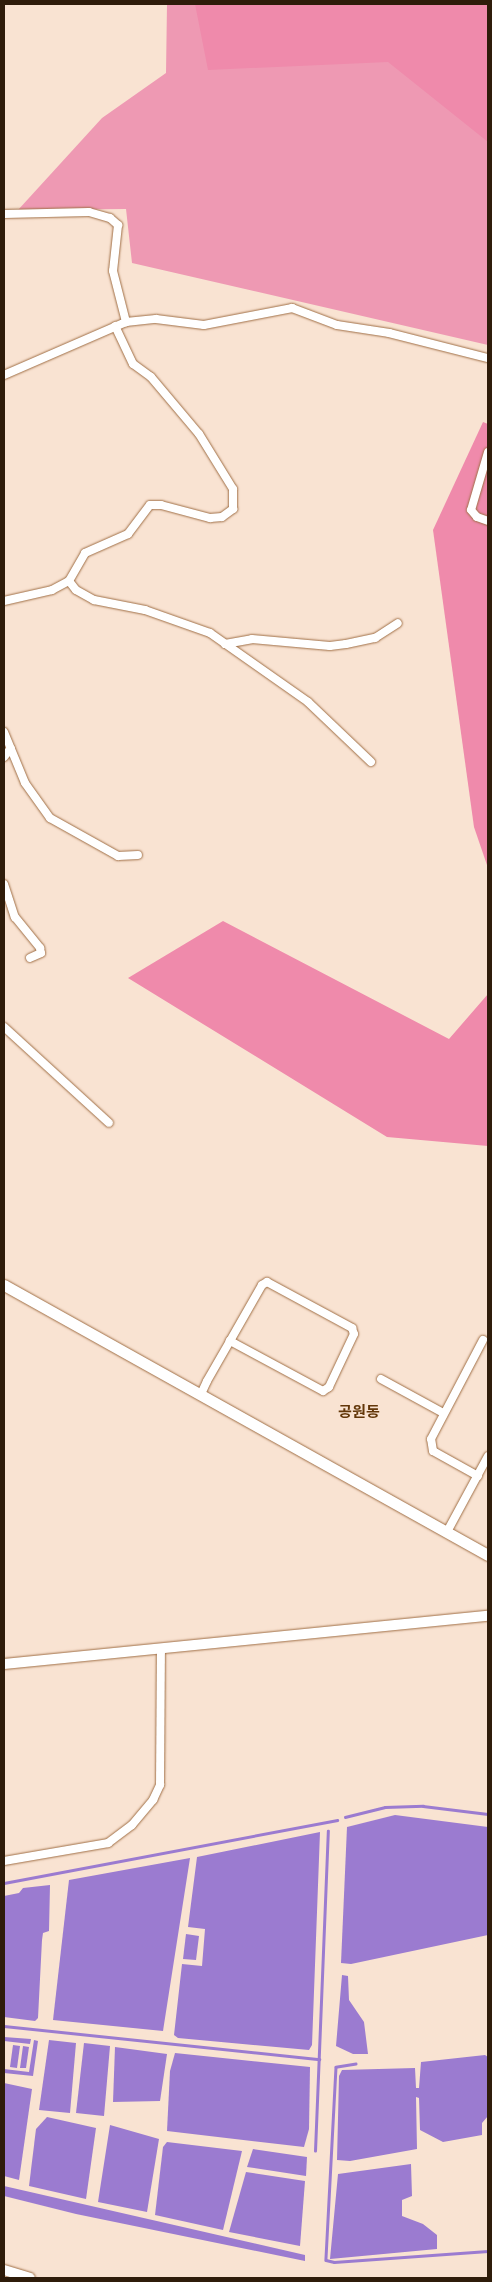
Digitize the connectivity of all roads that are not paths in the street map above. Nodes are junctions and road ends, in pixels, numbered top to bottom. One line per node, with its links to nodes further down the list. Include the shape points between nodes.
1 (4, 214): 2 (street, via 89,212 110,218 118,225 113,271)
2 (126, 322): 3 (street); 4 (street, via 156,319 204,325 292,308 337,325 389,333)
3 (115, 326): 5 (street); 8 (street, via 133,364 151,377 198,434 233,489 234,508 222,516 210,518 150,505 128,534 85,553)
4 (488, 358)
5 (4, 375)
6 (488, 452): 7 (street, via 471,510 477,517)
7 (488, 521)
8 (69, 581): 9 (street, via 52,590); 11 (street, via 76,590 94,600 145,610 210,633)
9 (4, 601)
10 (398, 623): 11 (street, via 375,638 330,646 252,639)
11 (224, 644): 15 (street, via 308,702)
12 (4, 732): 13 (street)
13 (11, 748): 14 (street); 16 (street, via 25,783 50,818 118,856)
14 (4, 757)
15 (371, 762)
16 (138, 855)
17 (4, 884): 18 (street, via 16,917 40,948 41,953)
18 (30, 958)
19 (4, 1027): 20 (street)
20 (109, 1123)
21 (4, 1285): 25 (main road)
22 (484, 1340): 26 (street)
23 (230, 1341): 23 (street, via 262,1285 267,1282 352,1328 354,1334 329,1387 323,1391); 25 (street)
24 (381, 1379): 26 (street)
25 (201, 1394): 29 (main road)
26 (443, 1413): 28 (street, via 431,1439 433,1452)
27 (488, 1456): 28 (street)
28 (478, 1476): 29 (street)
29 (448, 1530): 30 (main road)
30 (488, 1555)
31 (488, 1616): 32 (main road)
32 (161, 1648): 33 (main road); 34 (street, via 160,1785 153,1800 132,1825 108,1843)
33 (4, 1664)
34 (4, 1861)
35 (4, 2270): 36 (main road)
36 (30, 2278)

